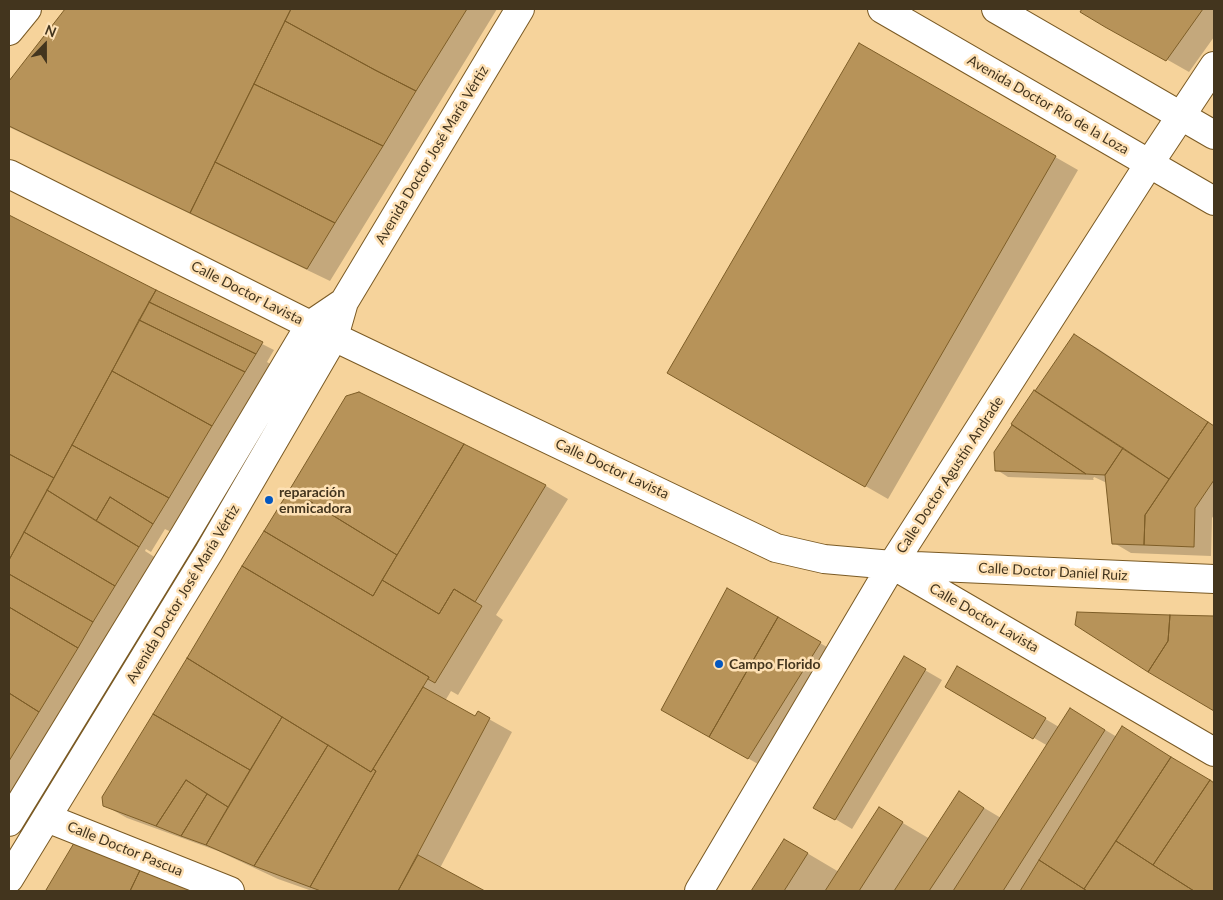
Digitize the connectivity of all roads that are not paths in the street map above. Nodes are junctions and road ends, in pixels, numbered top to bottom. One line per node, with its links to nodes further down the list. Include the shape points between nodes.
1 (27, 9): 5 (street)
2 (520, 9): 12 (street, Avenida Doctor José María Vértiz)
3 (882, 9): 9 (street, Avenida Doctor Río de la Loza)
4 (996, 9): 7 (street)
5 (9, 31)
6 (1214, 66): 7 (street, Calle Doctor Agustín Andrade)
7 (1181, 116): 8 (street); 9 (street, Calle Doctor Agustín Andrade)
8 (1214, 135)
9 (1149, 164): 11 (street, Avenida Doctor Río de la Loza); 17 (street, Calle Doctor Agustín Andrade)
10 (9, 174): 13 (street, Calle Doctor Lavista)
11 (1214, 202)
12 (344, 302): 13 (street, Avenida Doctor José María Vértiz); 14 (street, Avenida Doctor José María Vértiz)
13 (310, 325): 14 (street, Calle Doctor Lavista); 15 (street, Avenida Doctor José María Vértiz)
14 (334, 338): 16 (street, Avenida Doctor José María Vértiz); 17 (street, Calle Doctor Lavista, via 776,548 824,559)
15 (184, 536): 16 (street); 21 (street, Avenida Doctor José María Vértiz)
16 (209, 552): 20 (street, Avenida Doctor José María Vértiz)
17 (892, 565): 18 (street, Calle Doctor Daniel Ruiz); 19 (street, Calle Doctor Lavista); 24 (street, Calle Doctor Agustín Andrade)
18 (1214, 580)
19 (1214, 752)
20 (46, 818): 22 (street, Avenida Doctor José María Vértiz); 23 (street, Calle Doctor Pascua)
21 (9, 822)
22 (9, 879)
23 (230, 891)
24 (699, 891)

